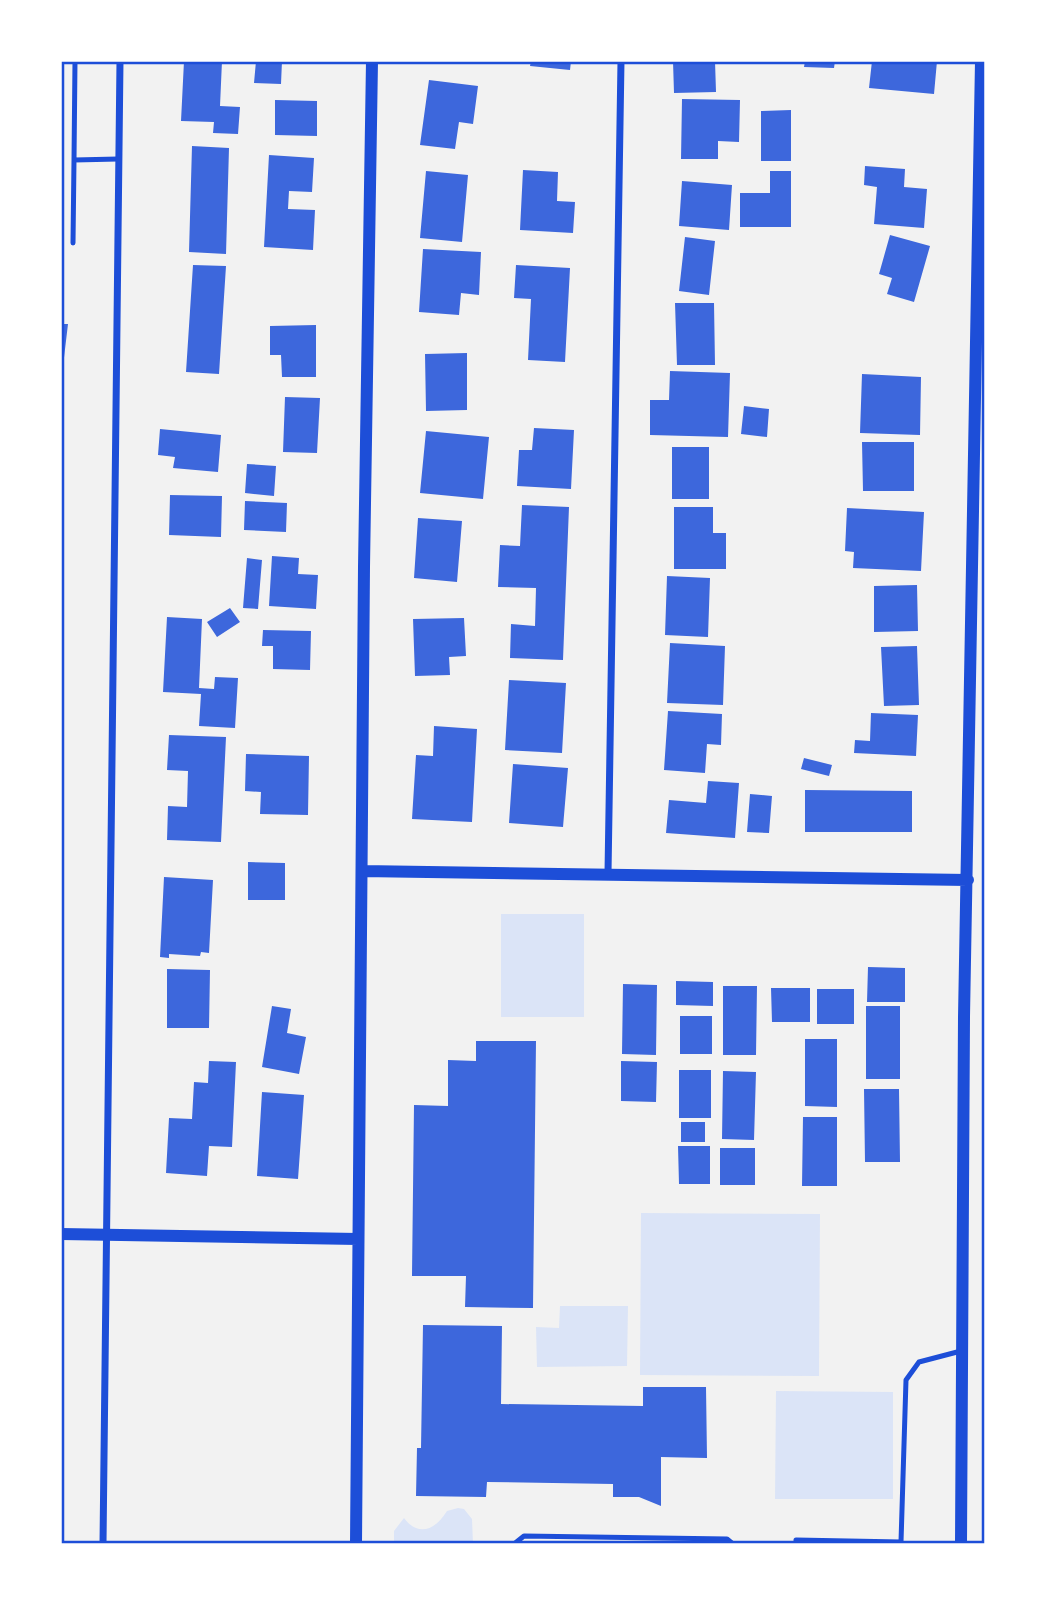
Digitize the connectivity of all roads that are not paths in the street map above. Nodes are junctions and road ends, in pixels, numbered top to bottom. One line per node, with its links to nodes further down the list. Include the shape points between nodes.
1 (75, 61): 7 (lane)
2 (120, 61): 6 (street)
3 (372, 61): 9 (street)
4 (621, 61): 10 (street)
5 (981, 61): 11 (street)
6 (118, 159): 7 (lane); 13 (street)
7 (74, 160): 8 (lane)
8 (72, 243)
9 (362, 871): 10 (street); 14 (street)
10 (608, 873): 11 (street)
11 (968, 880): 15 (street)
12 (61, 1234): 13 (street)
13 (106, 1235): 14 (street); 16 (street)
14 (358, 1239): 17 (street)
15 (962, 1350): 20 (lane, via 919,1362 906,1380 901,1542 796,1540); 21 (street)
16 (103, 1544)
17 (356, 1544)
18 (514, 1544): 19 (lane, via 524,1536 727,1539)
19 (733, 1544)
20 (796, 1544)
21 (961, 1544)

